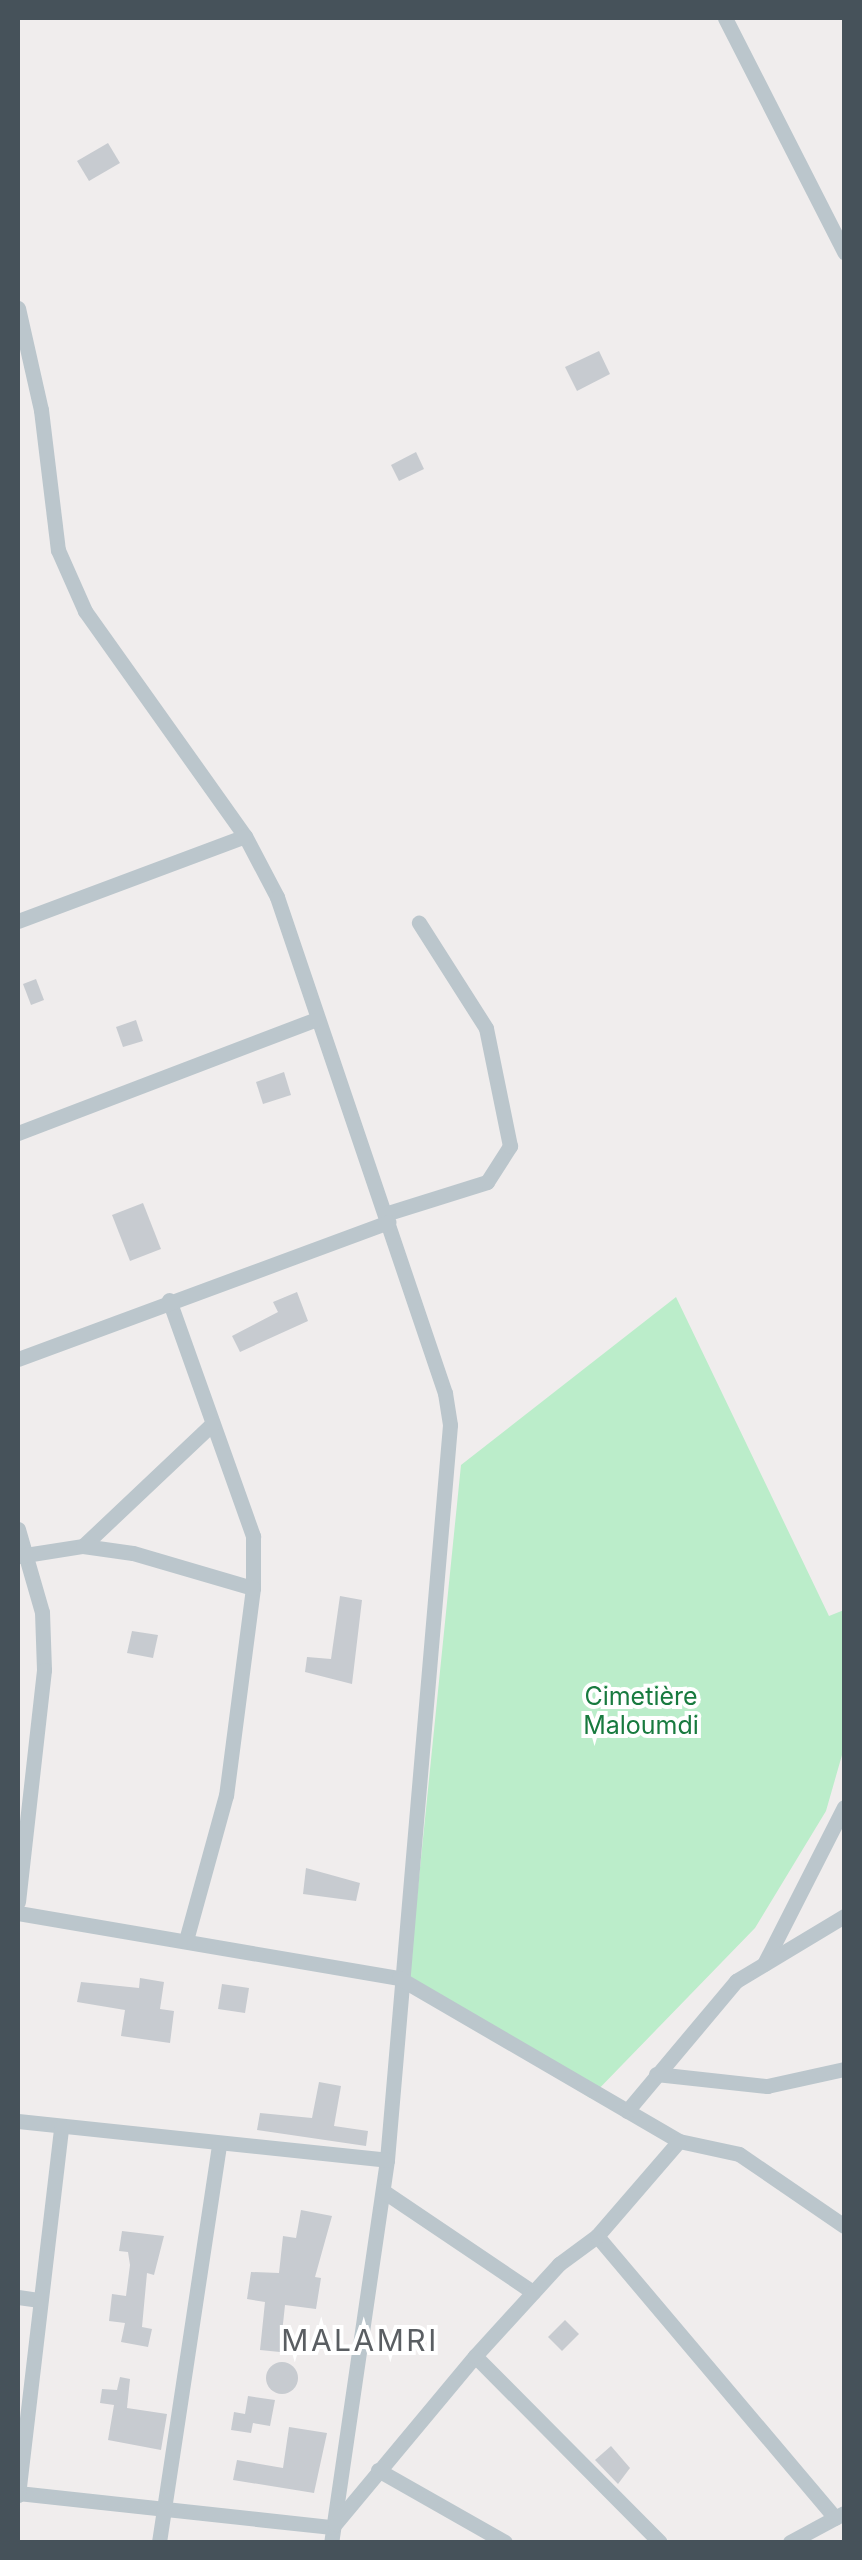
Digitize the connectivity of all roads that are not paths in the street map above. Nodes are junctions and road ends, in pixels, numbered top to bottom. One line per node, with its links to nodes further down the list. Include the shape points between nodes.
1 (726, 18): 2 (street)
2 (844, 252)
3 (18, 308): 4 (street, via 41,410 58,550 85,612)
4 (245, 836): 5 (street); 7 (street, via 277,896)
5 (18, 921)
6 (419, 922): 9 (street, via 486,1028 510,1146 487,1182)
7 (314, 1020): 8 (street); 9 (street)
8 (18, 1133)
9 (387, 1218): 10 (street); 23 (street, via 445,1392 452,1461 411,1914)
10 (169, 1300): 11 (street); 12 (street)
11 (18, 1359)
12 (212, 1424): 14 (street); 16 (street, via 252,1536)
13 (18, 1529): 15 (street)
14 (83, 1546): 15 (street); 16 (street, via 133,1553)
15 (22, 1554): 18 (street, via 42,1612 44,1670)
16 (253, 1588): 21 (street, via 226,1794)
17 (844, 1807): 22 (street)
18 (18, 1902)
19 (18, 1914): 21 (street)
20 (844, 1916): 22 (street)
21 (186, 1940): 23 (street)
22 (764, 1964): 25 (street, via 703,2014)
23 (399, 1978): 26 (street); 31 (street)
24 (844, 2068): 25 (street, via 768,2086)
25 (656, 2074): 26 (street)
26 (627, 2112): 29 (street)
27 (18, 2121): 28 (street)
28 (61, 2127): 30 (street); 37 (street)
29 (679, 2141): 33 (street, via 739,2154); 34 (street)
30 (218, 2143): 31 (street); 41 (street)
31 (387, 2160): 32 (street)
32 (383, 2191): 35 (street); 43 (street)
33 (844, 2226)
34 (597, 2236): 35 (street); 42 (street)
35 (533, 2292): 38 (street)
36 (18, 2297): 37 (street)
37 (40, 2300): 40 (street)
38 (475, 2356): 39 (street); 46 (street)
39 (378, 2470): 43 (street); 45 (street)
40 (18, 2494): 41 (street)
41 (164, 2509): 43 (street); 44 (street)
42 (840, 2516): 47 (street)
43 (332, 2535)
44 (160, 2542)
45 (506, 2542)
46 (660, 2542)
47 (790, 2542)

